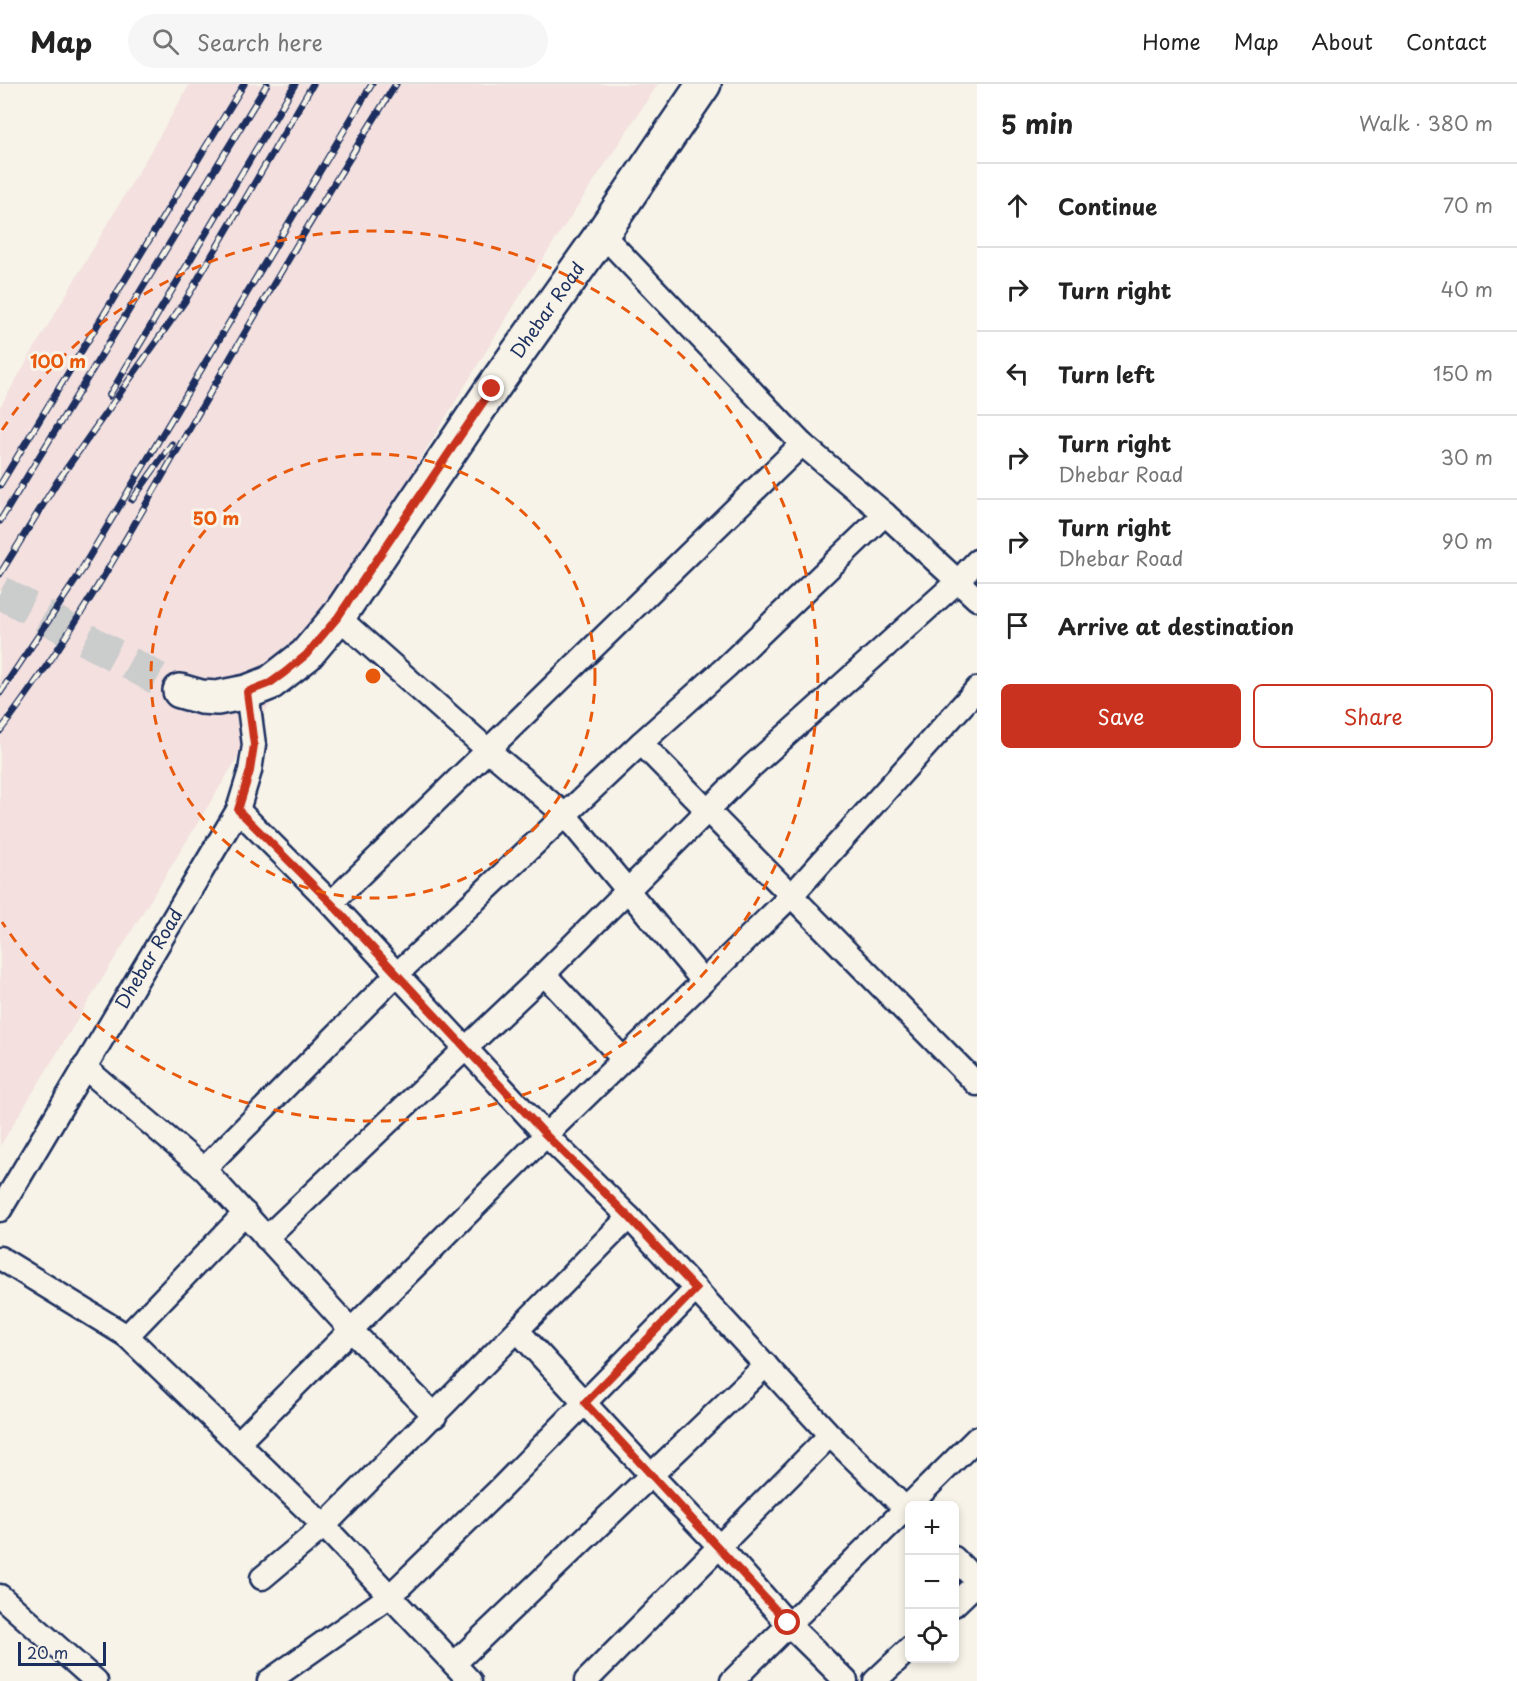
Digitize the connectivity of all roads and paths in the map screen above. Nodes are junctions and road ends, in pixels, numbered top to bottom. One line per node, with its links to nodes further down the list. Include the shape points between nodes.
1 (704, 84): 2 (street, Dhebar Road)
2 (602, 234): 3 (street); 8 (street, Dhebar Road)
3 (802, 444): 4 (street); 13 (street)
4 (885, 514): 6 (street); 12 (street)
5 (977, 561): 6 (street)
6 (958, 581): 7 (street); 15 (street)
7 (977, 599)
8 (338, 617): 11 (street, Dhebar Road, via 306,655 270,683); 13 (street)
9 (977, 689): 18 (street)
10 (180, 691): 11 (street, Dhebar Road, via 217,698)
11 (247, 692): 14 (street, Dhebar Road, via 254,745)
12 (641, 743): 15 (street); 16 (street)
13 (488, 750): 16 (street); 19 (street)
14 (238, 810): 19 (street); 25 (street, Dhebar Road)
15 (707, 810): 17 (street); 18 (street)
16 (565, 815): 17 (street); 20 (street)
17 (628, 888): 21 (street); 22 (street)
18 (792, 896): 22 (street); 26 (street)
19 (331, 903): 20 (street)
20 (397, 974): 23 (street); 28 (street)
21 (544, 974): 23 (street); 24 (street)
22 (704, 981): 24 (street)
23 (467, 1048): 27 (street); 32 (street)
24 (623, 1059): 27 (street)
25 (84, 1067): 28 (street); 29 (street, Dhebar Road)
26 (977, 1084)
27 (546, 1135): 31 (street); 35 (street)
28 (204, 1169): 30 (street)
29 (0, 1210)
30 (245, 1213): 32 (street); 37 (street)
31 (629, 1217): 34 (street); 36 (street)
32 (266, 1238): 35 (street)
33 (0, 1258): 37 (street)
34 (696, 1289): 38 (street); 39 (street)
35 (351, 1330): 40 (street); 43 (street)
36 (518, 1331): 39 (street); 40 (street)
37 (127, 1336): 43 (street)
38 (766, 1365): 41 (street); 44 (street)
39 (585, 1403): 44 (street); 54 (street)
40 (435, 1416): 48 (street)
41 (830, 1435): 46 (street); 49 (street)
42 (977, 1438): 45 (street)
43 (238, 1443): 48 (street)
44 (651, 1475): 49 (street); 58 (street)
45 (917, 1501)
46 (905, 1509)
47 (905, 1513): 56 (street)
48 (324, 1526): 51 (street); 54 (street)
49 (719, 1546): 56 (street); 62 (street)
50 (959, 1563): 52 (street)
51 (262, 1578)
52 (977, 1582): 55 (street)
53 (0, 1596): 59 (street)
54 (390, 1596): 58 (street); 60 (street)
55 (959, 1600)
56 (788, 1623): 63 (street); 64 (street)
57 (905, 1652): 65 (street)
58 (454, 1664): 61 (street)
59 (95, 1681)
60 (269, 1681)
61 (471, 1681)
62 (586, 1681)
63 (732, 1681)
64 (846, 1681)
65 (875, 1681)

